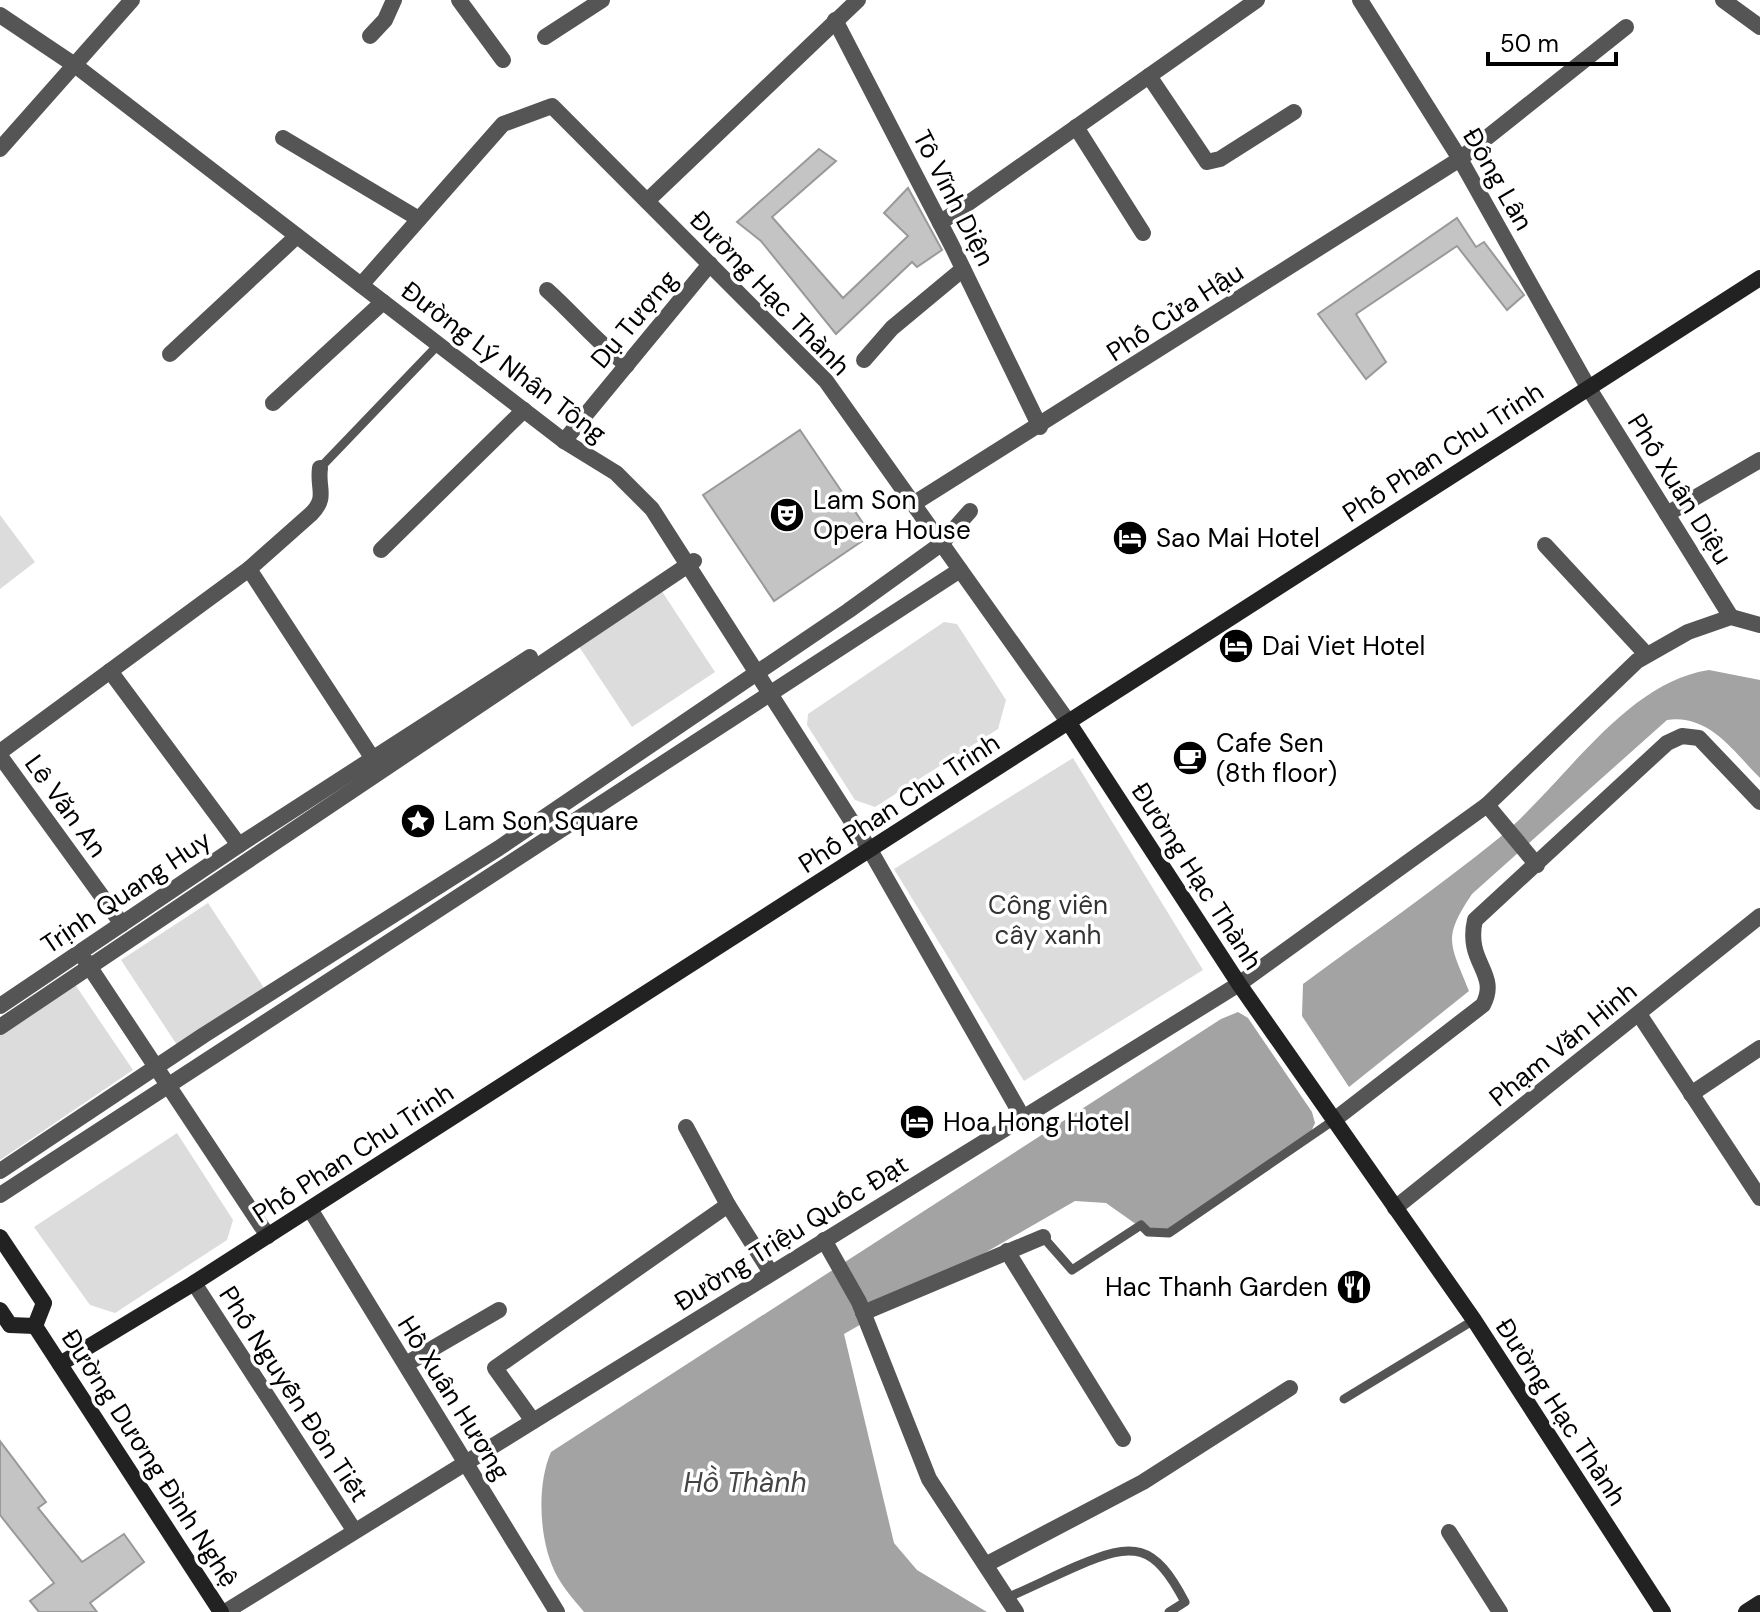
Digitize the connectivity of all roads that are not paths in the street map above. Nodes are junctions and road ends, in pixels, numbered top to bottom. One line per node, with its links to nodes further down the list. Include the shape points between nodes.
1 (394, 0): 13 (street)
2 (459, 0): 15 (street)
3 (602, 0): 14 (street)
4 (858, 0): 10 (street)
5 (1257, 0): 17 (street)
6 (1360, 0): 22 (street, Đông Lân)
7 (1723, 0): 12 (street)
8 (123, 3): 16 (street)
9 (0, 15): 16 (street, Đường Lý Nhân Tông)
10 (835, 20): 23 (street); 25 (street, Tô Vĩnh Diện)
11 (1626, 27): 22 (street, Phố Cửa Hậu)
12 (1760, 27)
13 (370, 36)
14 (545, 37)
15 (503, 60)
16 (76, 66): 21 (street); 27 (street, Đường Lý Nhân Tông)
17 (1149, 76): 18 (street, via 1207,162); 19 (street)
18 (1294, 112)
19 (1076, 127): 25 (street); 26 (street)
20 (283, 138): 24 (street)
21 (0, 149)
22 (1460, 159): 38 (street, Đông Lân); 41 (street, Phố Cửa Hậu)
23 (647, 201): 24 (street, Đường Hạc Thành, via 552,106 503,124); 28 (street, Đường Hạc Thành)
24 (419, 219): 31 (street)
25 (940, 223): 29 (street, Tô Vĩnh Diện)
26 (1143, 233)
27 (297, 236): 31 (street, Đường Lý Nhân Tông); 35 (street)
28 (710, 264): 37 (street, Dụ Tượng); 45 (street, Đường Hạc Thành, via 826,381)
29 (963, 269): 36 (street, via 892,328); 41 (street, Tô Vĩnh Diện)
30 (1760, 278): 38 (street, Phố Phan Chu Trinh)
31 (361, 285): 33 (street, Đường Lý Nhân Tông)
32 (547, 290): 37 (street)
33 (383, 302): 34 (street, Đường Lý Nhân Tông); 39 (street)
34 (438, 345): 40 (street, Đường Lý Nhân Tông); 44 (lane)
35 (170, 354)
36 (864, 360)
37 (627, 365): 42 (street, Dụ Tượng)
38 (1588, 387): 47 (street, Phố Xuân Diệu); 60 (street, Phố Phan Chu Trinh)
39 (273, 403)
40 (524, 410): 42 (street, Đường Lý Nhân Tông); 50 (street)
41 (1040, 427): 45 (street, Phố Cửa Hậu)
42 (564, 441): 51 (street, Đường Lý Nhân Tông, via 616,473 652,509)
43 (1760, 460): 47 (street)
44 (320, 468): 52 (street, via 321,504)
45 (913, 504): 48 (street, Đường Hạc Thành)
46 (970, 511): 48 (street)
47 (1667, 514): 54 (street, Phố Xuân Diệu)
48 (941, 544): 53 (street, Đường Hạc Thành); 58 (street)
49 (1545, 545): 56 (street)
50 (381, 550)
51 (689, 561): 58 (street, Đường Lý Nhân Tông); 62 (street, Trịnh Quang Huy); 71 (street)
52 (249, 569): 57 (street); 62 (street)
53 (960, 570): 59 (street); 60 (street, Đường Hạc Thành)
54 (1731, 617): 55 (street); 56 (street, Đường Triệu Quốc Đạt, via 1688,632)
55 (1760, 625)
56 (1647, 655): 64 (street, Đường Triệu Quốc Đạt)
57 (110, 671): 61 (street); 65 (street)
58 (755, 672): 59 (street, Đường Lý Nhân Tông); 77 (street, via 499,848)
59 (770, 693): 66 (street, Đường Lý Nhân Tông); 78 (street)
60 (1069, 723): 66 (street, Phố Phan Chu Trinh); 72 (street, Đường Hạc Thành)
61 (0, 754): 69 (street, Lê Văn An)
62 (373, 759): 65 (street, Trịnh Quang Huy)
63 (1760, 802): 67 (street, via 1715,751 1699,738 1682,736 1667,743)
64 (1487, 805): 67 (street); 72 (street, Đường Triệu Quốc Đạt)
65 (239, 845): 69 (street, Trịnh Quang Huy)
66 (870, 850): 80 (street, Đường Lý Nhân Tông); 88 (street, Phố Phan Chu Trinh)
67 (1537, 865): 81 (street, via 1475,920 1473,955 1488,978 1483,1005)
68 (1760, 916): 74 (street, Phạm Văn Hinh)
69 (122, 924): 70 (street, Trịnh Quang Huy)
70 (80, 952): 71 (street); 73 (street, Trịnh Quang Huy)
71 (90, 967): 75 (street); 77 (street)
72 (1239, 984): 80 (street, Đường Triệu Quốc Đạt); 81 (street, Đường Hạc Thành)
73 (0, 1006)
74 (1639, 1014): 79 (street); 87 (street, Phạm Văn Hinh)
75 (0, 1027)
76 (1760, 1048): 79 (street)
77 (156, 1067): 78 (street); 83 (street)
78 (168, 1086): 84 (street); 89 (street)
79 (1691, 1094): 85 (street)
80 (1023, 1118): 92 (street, Đường Triệu Quốc Đạt)
81 (1334, 1120): 87 (street, Đường Hạc Thành); 91 (lane, via 1169,1233 1148,1232 1141,1225 1072,1270)
82 (686, 1127): 86 (street)
83 (0, 1171)
84 (0, 1195)
85 (1760, 1198)
86 (728, 1205): 94 (street); 105 (street, via 495,1368)
87 (1395, 1208): 99 (street, Đường Hạc Thành)
88 (310, 1209): 89 (street, Phố Phan Chu Trinh); 102 (street, Hồ Xuân Hương)
89 (268, 1236): 95 (street, Phố Phan Chu Trinh)
90 (0, 1237): 100 (street, via 44,1303)
91 (1043, 1237): 93 (street)
92 (824, 1240): 94 (street, Đường Triệu Quốc Đạt); 96 (street)
93 (1007, 1251): 96 (street); 106 (street)
94 (771, 1273): 105 (street, Đường Triệu Quốc Đạt)
95 (194, 1283): 101 (street, Phố Phan Chu Trinh); 108 (street, Phố Nguyễn Đôn Tiết)
96 (861, 1307): 110 (street, via 929,1479)
97 (0, 1310): 100 (street, Đường Dương Đình Nghệ, via 10,1325)
98 (499, 1310): 102 (street)
99 (1474, 1320): 104 (lane); 117 (street, Đường Hạc Thành)
100 (35, 1326): 101 (street, Đường Dương Đình Nghệ)
101 (60, 1364): 113 (street, Đường Dương Đình Nghệ)
102 (406, 1364): 107 (street, Hồ Xuân Hương)
103 (1290, 1388): 110 (street, via 1143,1482)
104 (1344, 1399)
105 (533, 1421): 107 (street, Đường Triệu Quốc Đạt)
106 (1123, 1439)
107 (466, 1463): 108 (street, Đường Triệu Quốc Đạt); 114 (street, Hồ Xuân Hương)
108 (354, 1530): 113 (street, Đường Triệu Quốc Đạt)
109 (1449, 1532): 116 (street)
110 (987, 1564): 112 (street)
111 (1760, 1603): 118 (street)
112 (1013, 1604): 115 (lane, via 1107,1553 1130,1549 1171,1575 1185,1602)
113 (223, 1612)
114 (557, 1612)
115 (1169, 1612)
116 (1500, 1612)
117 (1663, 1612)
118 (1746, 1612)

